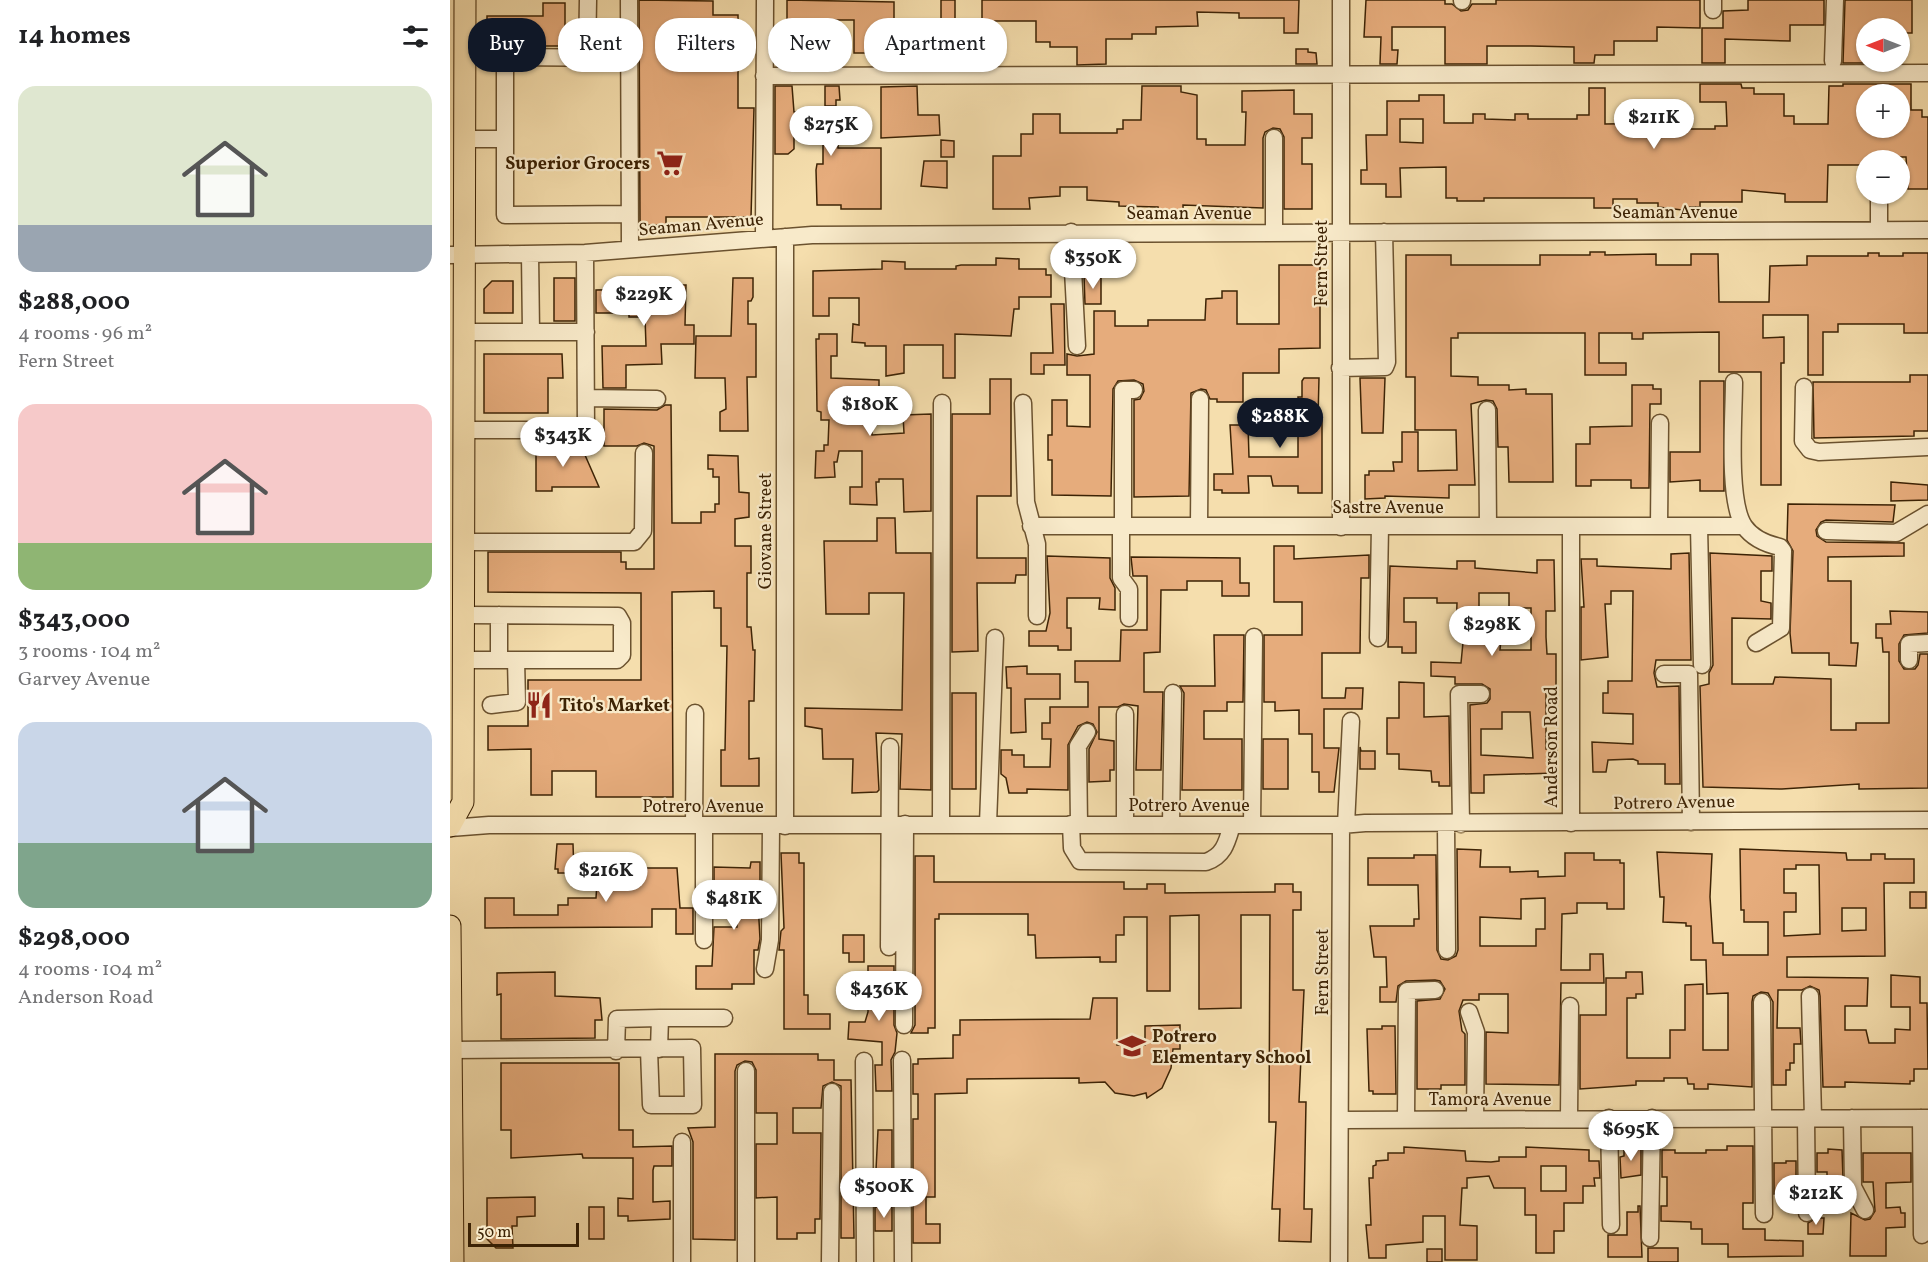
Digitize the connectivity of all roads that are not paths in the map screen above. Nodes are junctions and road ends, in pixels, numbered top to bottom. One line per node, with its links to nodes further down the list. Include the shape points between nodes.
1 (465, 0): 9 (main road)
2 (588, 0): 7 (street)
3 (629, 0): 8 (street)
4 (765, 0): 15 (street)
5 (1341, 0): 14 (street, Fern Street)
6 (1835, 0): 10 (street)
7 (588, 18)
8 (629, 18)
9 (466, 47): 17 (main road)
10 (1833, 62)
11 (505, 72): 18 (street)
12 (629, 72): 20 (street)
13 (1928, 73): 14 (street)
14 (1341, 74): 15 (street); 25 (street, Fern Street)
15 (764, 76): 27 (street)
16 (1274, 138): 24 (street)
17 (465, 139): 18 (street); 32 (main road)
18 (505, 140): 20 (street, via 505,215)
19 (1879, 204): 21 (street)
20 (629, 214): 29 (street)
21 (1879, 230): 22 (street, Seaman Avenue); 26 (street, Seaman Avenue)
22 (1928, 230)
23 (1071, 232): 24 (street, Seaman Avenue); 28 (street, Seaman Avenue); 37 (street)
24 (1274, 232): 25 (street, Seaman Avenue)
25 (1340, 232): 26 (street, Seaman Avenue); 38 (street, Fern Street)
26 (1384, 232): 38 (street, via 1387,362 1385,368)
27 (764, 237): 28 (street, Seaman Avenue); 29 (street, Seaman Avenue)
28 (784, 237): 97 (street, Giovane Street)
29 (630, 249): 30 (street, Seaman Avenue)
30 (585, 253): 31 (street, Seaman Avenue); 36 (street)
31 (530, 254): 32 (street, Seaman Avenue); 35 (street)
32 (458, 255): 33 (main road)
33 (458, 300): 34 (main road)
34 (465, 332): 35 (street); 49 (main road)
35 (531, 332): 36 (street)
36 (586, 332): 42 (street)
37 (1077, 346)
38 (1340, 368): 62 (street, Fern Street)
39 (1804, 387): 50 (street, via 1803,441 1810,450)
40 (1739, 388): 61 (street, via 1735,500)
41 (1134, 390): 54 (street, via 1123,390)
42 (586, 398): 43 (street); 49 (street, via 586,430)
43 (657, 399)
44 (1200, 399): 55 (street)
45 (942, 403): 92 (street)
46 (1023, 403): 53 (street, via 1026,502)
47 (1487, 410): 57 (street)
48 (1660, 423): 59 (street)
49 (464, 430): 64 (main road)
50 (1928, 447)
51 (644, 453): 64 (street, via 643,531 634,542)
52 (1928, 514): 63 (street, via 1896,533)
53 (1032, 526): 54 (street, Sastre Avenue); 67 (street, via 1037,544)
54 (1122, 526): 55 (street, Sastre Avenue); 68 (street, via 1121,578 1129,589)
55 (1199, 526): 62 (street, Sastre Avenue)
56 (1380, 526): 57 (street, Sastre Avenue); 62 (street, Sastre Avenue); 71 (street)
57 (1488, 526): 58 (street, Sastre Avenue)
58 (1571, 526): 59 (street, Sastre Avenue); 90 (street, Anderson Road)
59 (1659, 526): 60 (street, Sastre Avenue)
60 (1699, 526): 61 (street, Sastre Avenue); 78 (street)
61 (1744, 526): 72 (street, via 1761,543 1783,551 1781,628)
62 (1341, 527)
63 (1826, 531)
64 (459, 548): 65 (main road)
65 (464, 615): 66 (street); 74 (main road)
66 (499, 615): 75 (street); 76 (street, via 618,616 622,623 622,655 617,660)
67 (1037, 616)
68 (1129, 618)
69 (1254, 637): 101 (street)
70 (995, 638): 93 (street)
71 (1378, 638)
72 (1756, 644)
73 (1928, 644): 77 (street, via 1909,644)
74 (464, 660): 75 (street); 103 (main road, via 463,802)
75 (499, 660): 76 (street)
76 (516, 660): 82 (street, via 517,702)
77 (1909, 660)
78 (1702, 665)
79 (1664, 674): 89 (street, via 1689,674)
80 (1173, 693): 99 (street)
81 (1481, 694): 95 (street, via 1459,694)
82 (491, 705)
83 (695, 713): 96 (street)
84 (1125, 714): 98 (street)
85 (1351, 721): 102 (street, Fern Street)
86 (1087, 732): 94 (street, via 1078,746)
87 (890, 747): 91 (street)
88 (1928, 820): 89 (street, Potrero Avenue)
89 (1691, 822): 90 (street, Potrero Avenue)
90 (1570, 823): 95 (street, Potrero Avenue)
91 (898, 824): 92 (street, Potrero Avenue); 97 (street, Potrero Avenue); 106 (street); 116 (street)
92 (941, 824): 93 (street, Potrero Avenue)
93 (988, 824): 94 (street, Potrero Avenue)
94 (1075, 824): 98 (street, Potrero Avenue); 100 (street, via 1072,848 1080,861 1195,862 1215,859 1225,848)
95 (1453, 824): 102 (street, Potrero Avenue); 107 (street)
96 (699, 825): 97 (street, Potrero Avenue); 103 (street, Potrero Avenue); 105 (street)
97 (778, 825): 108 (street, Giovane Street)
98 (1125, 825): 99 (street, Potrero Avenue)
99 (1171, 825): 100 (street, Potrero Avenue)
100 (1232, 825): 101 (street, Potrero Avenue)
101 (1252, 825): 102 (street, Potrero Avenue)
102 (1344, 825): 133 (street, Fern Street)
103 (450, 827)
104 (450, 926): 117 (main road)
105 (704, 940)
106 (889, 946)
107 (1447, 950)
108 (765, 969)
109 (1435, 990): 131 (street, via 1407,992)
110 (1810, 996): 128 (street)
111 (1762, 1002): 127 (street)
112 (1570, 1006): 124 (street)
113 (1469, 1012): 132 (street, via 1476,1032)
114 (660, 1018): 115 (street); 118 (street, via 654,1049); 118 (street, via 616,1019)
115 (724, 1018)
116 (904, 1024)
117 (451, 1045): 118 (street); 122 (main road)
118 (616, 1051)
119 (903, 1060): 147 (street)
120 (864, 1061): 146 (street)
121 (746, 1071): 144 (street)
122 (451, 1079): 135 (main road)
123 (832, 1092): 145 (street)
124 (1569, 1118): 125 (street, Tamora Avenue); 132 (street, Tamora Avenue)
125 (1609, 1118): 126 (street, Tamora Avenue); 139 (street)
126 (1652, 1118): 127 (street, Tamora Avenue); 141 (street)
127 (1764, 1118): 128 (street, Tamora Avenue); 138 (street)
128 (1809, 1118): 129 (street, Tamora Avenue); 137 (street)
129 (1852, 1118): 130 (street, Tamora Avenue); 136 (street, via 1853,1187)
130 (1924, 1118): 140 (street)
131 (1406, 1119): 132 (street, Tamora Avenue); 133 (street, Tamora Avenue)
132 (1475, 1119)
133 (1341, 1120): 148 (street, Fern Street)
134 (681, 1142): 143 (street)
135 (451, 1165): 142 (main road)
136 (1865, 1210)
137 (1807, 1213)
138 (1764, 1214)
139 (1611, 1225)
140 (1922, 1235)
141 (1650, 1238)
142 (452, 1249)
143 (681, 1262)
144 (746, 1262)
145 (830, 1262)
146 (865, 1262)
147 (903, 1262)
148 (1339, 1262)

